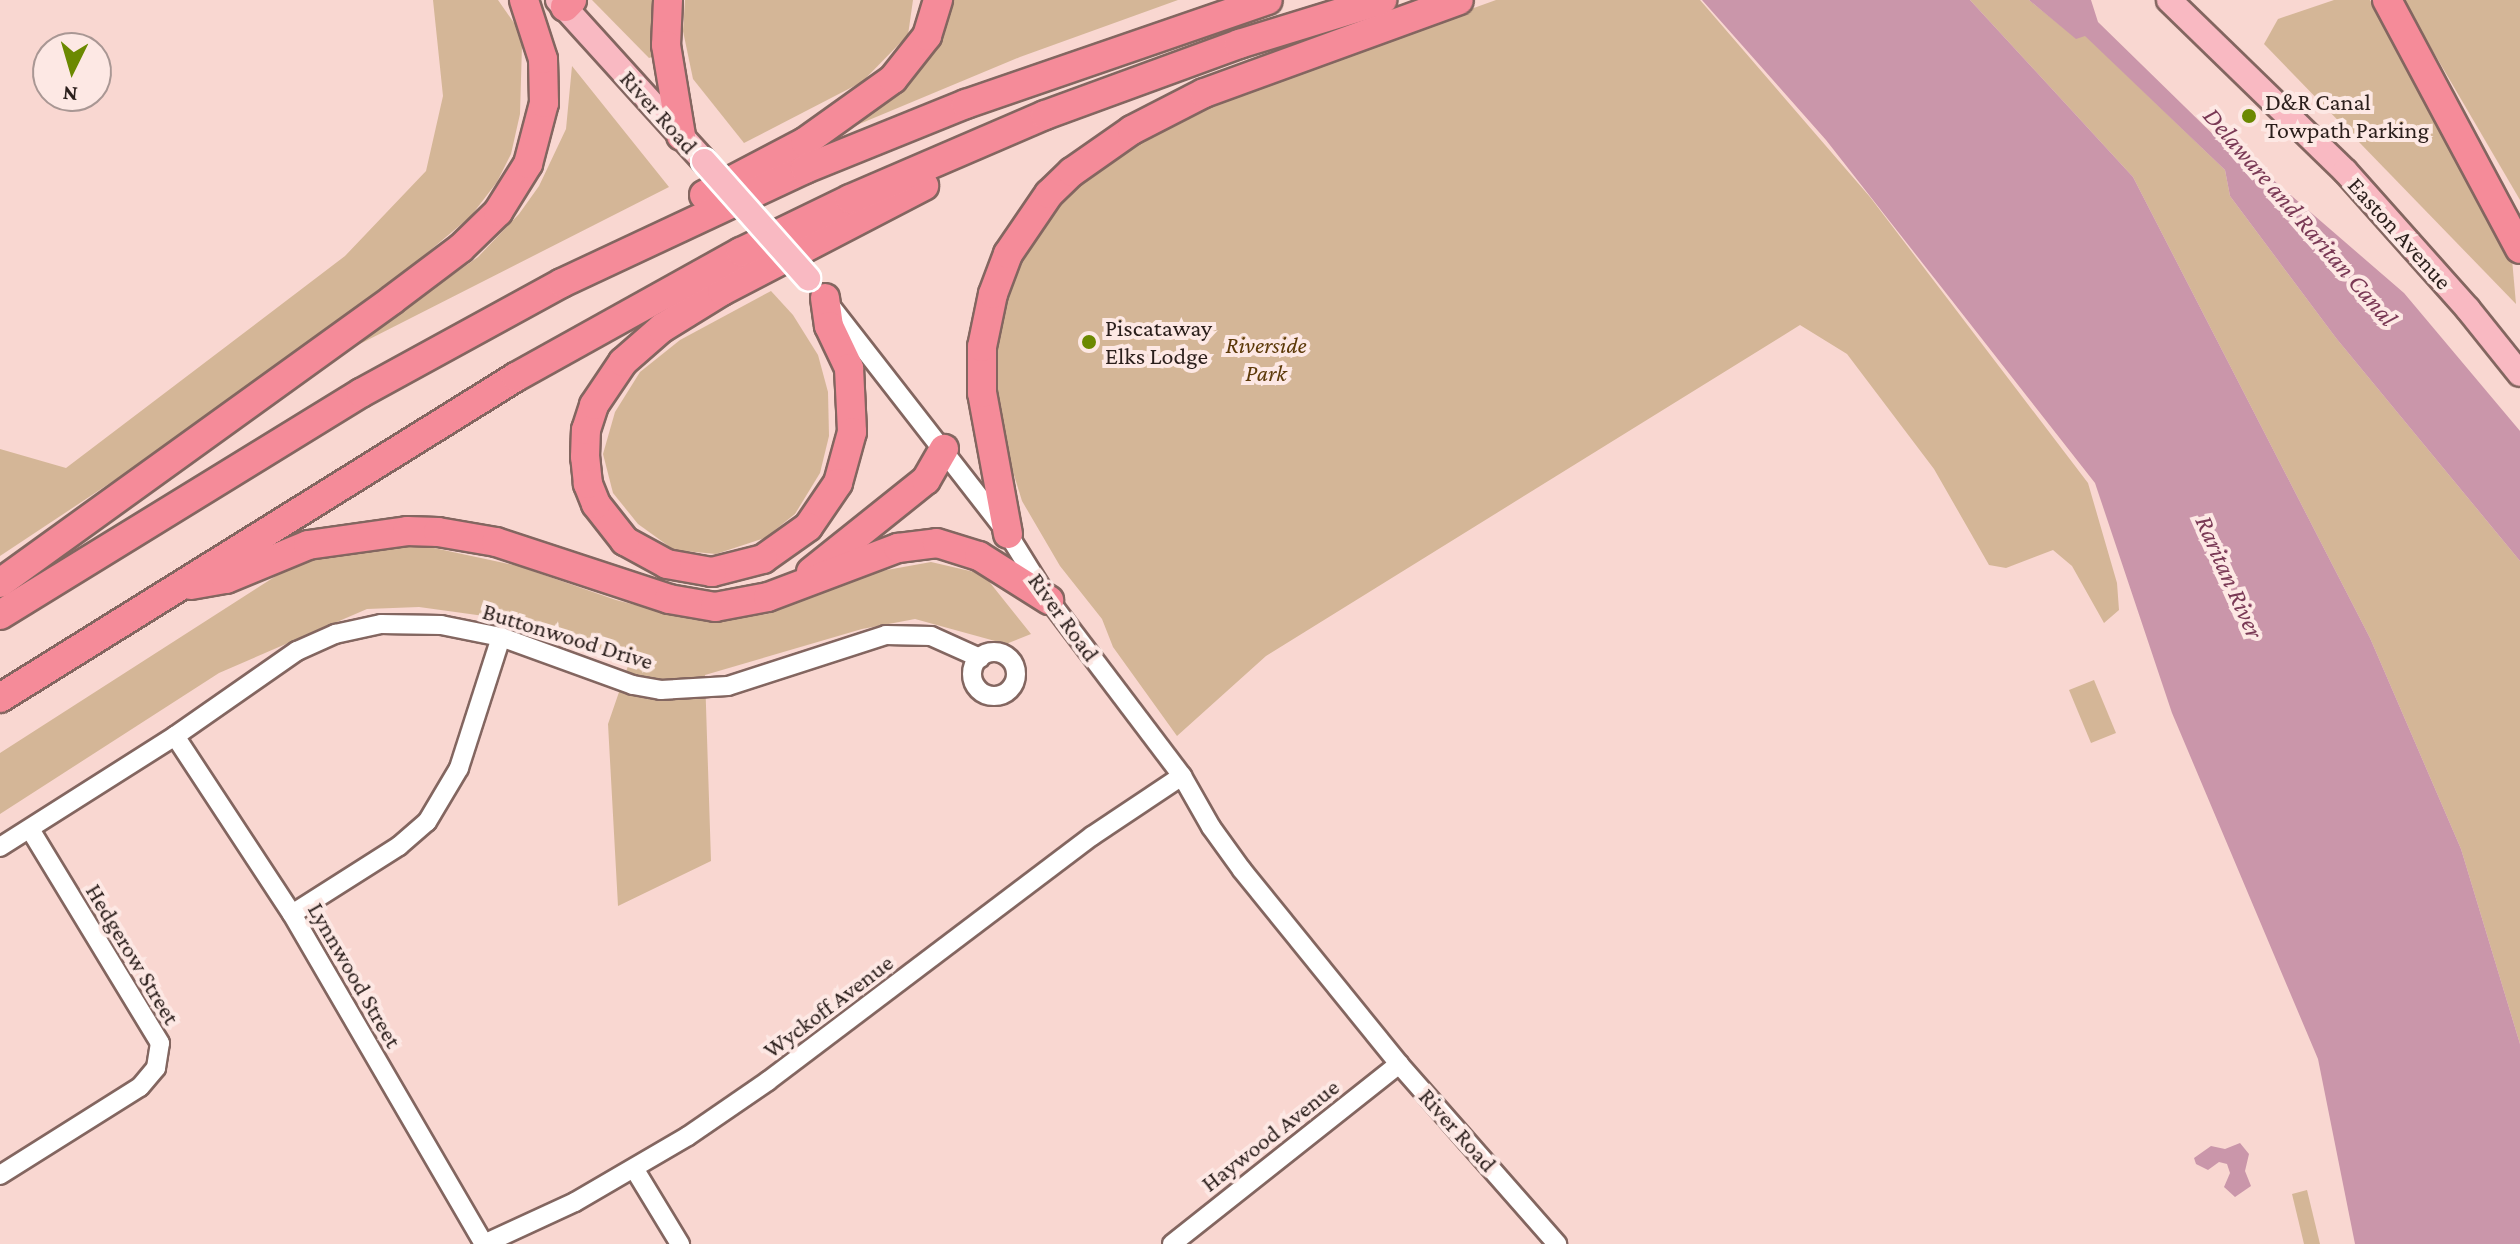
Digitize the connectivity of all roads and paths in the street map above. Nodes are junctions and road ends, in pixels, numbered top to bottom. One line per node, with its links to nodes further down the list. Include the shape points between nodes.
1 (524, 0): 18 (highway, via 543,59 544,103 528,164 498,212 461,248 392,300)
2 (668, 0): 10 (highway, via 666,45)
3 (938, 0): 13 (highway, via 927,36 910,62 840,119 690,202 571,258)
4 (1268, 0): 13 (highway, via 940,114 805,169)
5 (1382, 0): 11 (highway, via 1137,80)
6 (1459, 0): 17 (highway, via 1204,93 1132,130 1049,194 1008,254 982,347 982,393)
7 (2169, 0): 15 (main road, Easton Avenue, via 2345,171)
8 (2387, 1): 12 (highway)
9 (565, 2): 10 (main road, River Road)
10 (681, 136): 14 (main road, River Road, bridge)
11 (960, 150): 14 (highway, via 943,177 722,291 662,328 623,362 594,405 585,457 596,504 625,541 667,564 712,572 763,559 808,527 838,483 852,432 849,368); 20 (highway, via 768,239 643,305)
12 (2516, 239)
13 (562, 283): 22 (highway, via 361,393)
14 (816, 288): 16 (street, River Road)
15 (2520, 374)
16 (944, 449): 17 (street, River Road); 19 (highway, via 926,480)
17 (1008, 534): 21 (street, River Road)
18 (0, 583)
19 (798, 583): 20 (highway, via 740,605 693,605 518,548 468,536 407,531 308,545 226,579); 21 (highway, via 898,548 937,543 979,556)
20 (174, 588): 25 (highway)
21 (1049, 600): 27 (street, River Road)
22 (0, 615)
23 (501, 637): 24 (street, Buttonwood Drive, via 633,685 661,690 728,686 886,635 931,636); 26 (street, Buttonwood Drive, via 381,624 335,634 297,651); 30 (street, via 459,768 427,822 399,846)
24 (980, 658)
25 (0, 698)
26 (175, 736): 28 (street, Buttonwood Drive); 30 (street, Lynnwood Street)
27 (1182, 776): 31 (street, River Road, via 1242,870); 32 (street, Wyckoff Avenue, via 1092,836 768,1081)
28 (30, 829): 29 (street, Buttonwood Drive); 33 (street, Hedgerow Street, via 160,1043 156,1068 140,1087)
29 (0, 847)
30 (292, 914): 34 (street, Lynnwood Street)
31 (1399, 1064): 36 (street, Haywood Avenue); 37 (street, River Road)
32 (635, 1170): 34 (street, Wyckoff Avenue); 35 (street)
33 (0, 1175)
34 (484, 1244)
35 (680, 1244)
36 (1172, 1244)
37 (1557, 1244)

